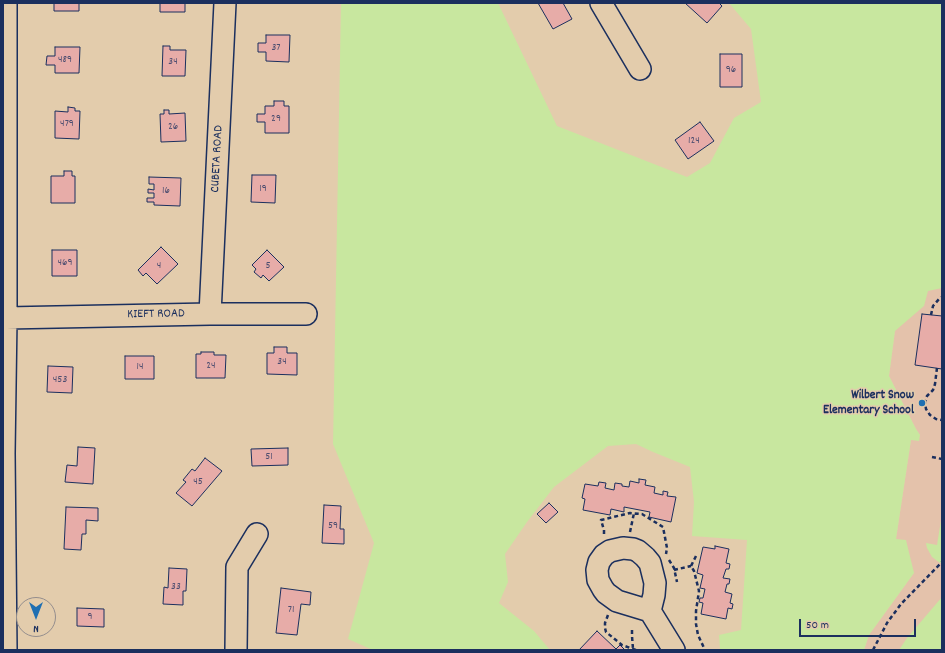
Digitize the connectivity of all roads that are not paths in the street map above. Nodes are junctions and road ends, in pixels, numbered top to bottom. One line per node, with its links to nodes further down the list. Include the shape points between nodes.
1 (6, 3): 7 (street)
2 (225, 3): 5 (street, CUBETA ROAD)
3 (601, 3): 4 (street)
4 (640, 69)
5 (210, 314): 6 (street, KIEFT ROAD); 7 (street, KIEFT ROAD)
6 (306, 314)
7 (6, 318): 8 (street)
8 (4, 453): 11 (street)
9 (257, 534): 12 (street, via 237,567)
10 (650, 612): 10 (street, via 655,589 650,563 638,551 623,548 610,551 598,566 600,585 606,594 615,599); 13 (street)
11 (6, 650)
12 (236, 650)
13 (674, 650)

